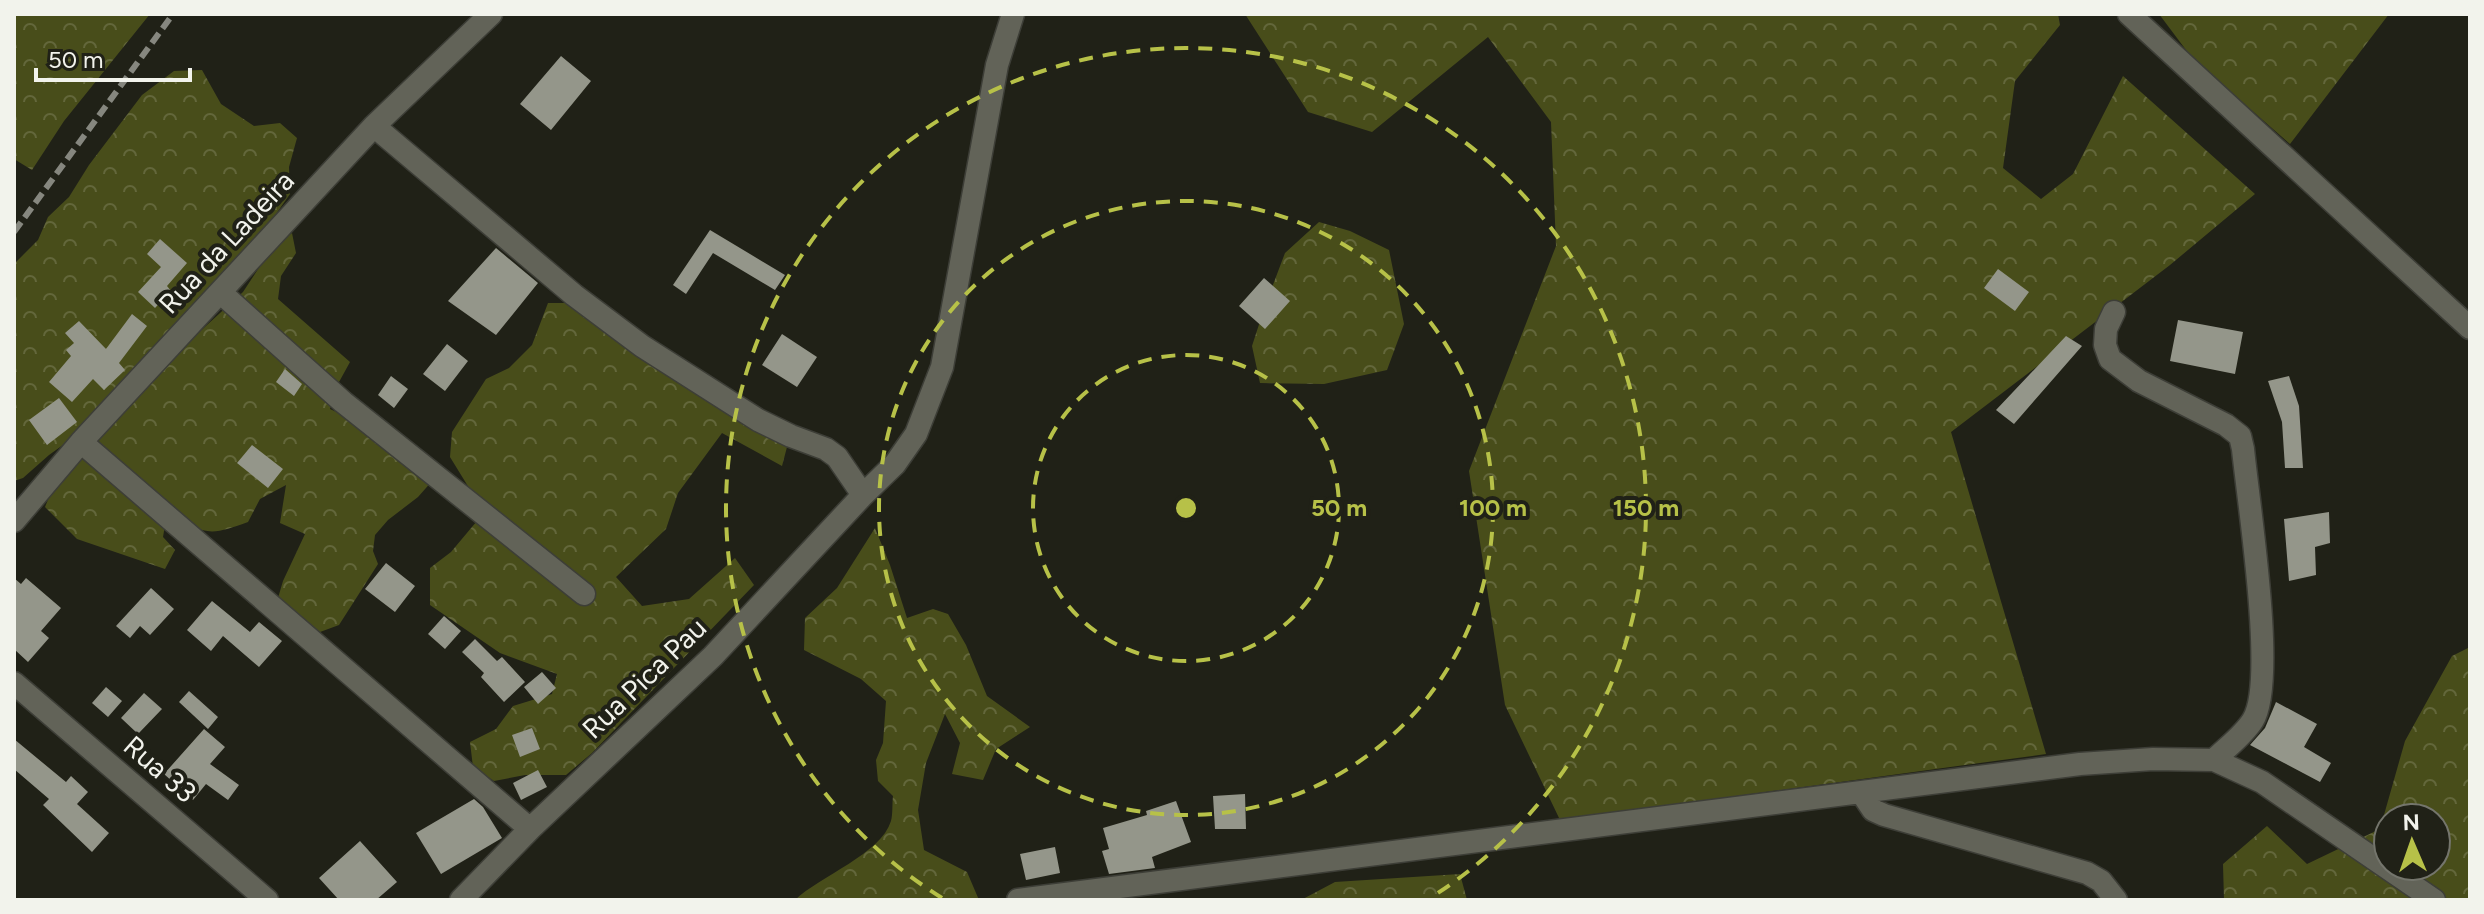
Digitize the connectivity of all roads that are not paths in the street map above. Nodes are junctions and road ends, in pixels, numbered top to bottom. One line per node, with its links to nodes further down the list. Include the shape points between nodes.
1 (491, 14): 4 (street, Rua da Ladeira)
2 (1013, 14): 9 (street, Rua Pica Pau, via 997,65 942,367 916,434)
3 (2129, 14): 7 (street)
4 (374, 126): 5 (street, Rua da Ladeira); 9 (street, via 642,346 758,420 837,457)
5 (220, 292): 8 (street, Rua da Ladeira); 11 (street, via 343,402)
6 (2114, 312): 13 (street, via 2106,329 2110,359 2139,381 2226,425 2240,436 2243,449 2264,649 2262,688 2254,719)
7 (2470, 328)
8 (81, 442): 10 (street, Rua da Ladeira); 15 (street)
9 (863, 495): 15 (street, Rua Pica Pau, via 713,656)
10 (14, 521)
11 (584, 594)
12 (14, 683): 16 (street, Rua 33)
13 (2214, 760): 14 (street, via 2080,764); 20 (street, via 2262,782)
14 (1861, 792): 18 (street); 19 (street, via 1873,810 1884,815 2087,873)
15 (530, 829): 17 (street, Rua Pica Pau)
16 (267, 900)
17 (461, 900)
18 (1018, 900)
19 (2116, 900)
20 (2434, 900)

